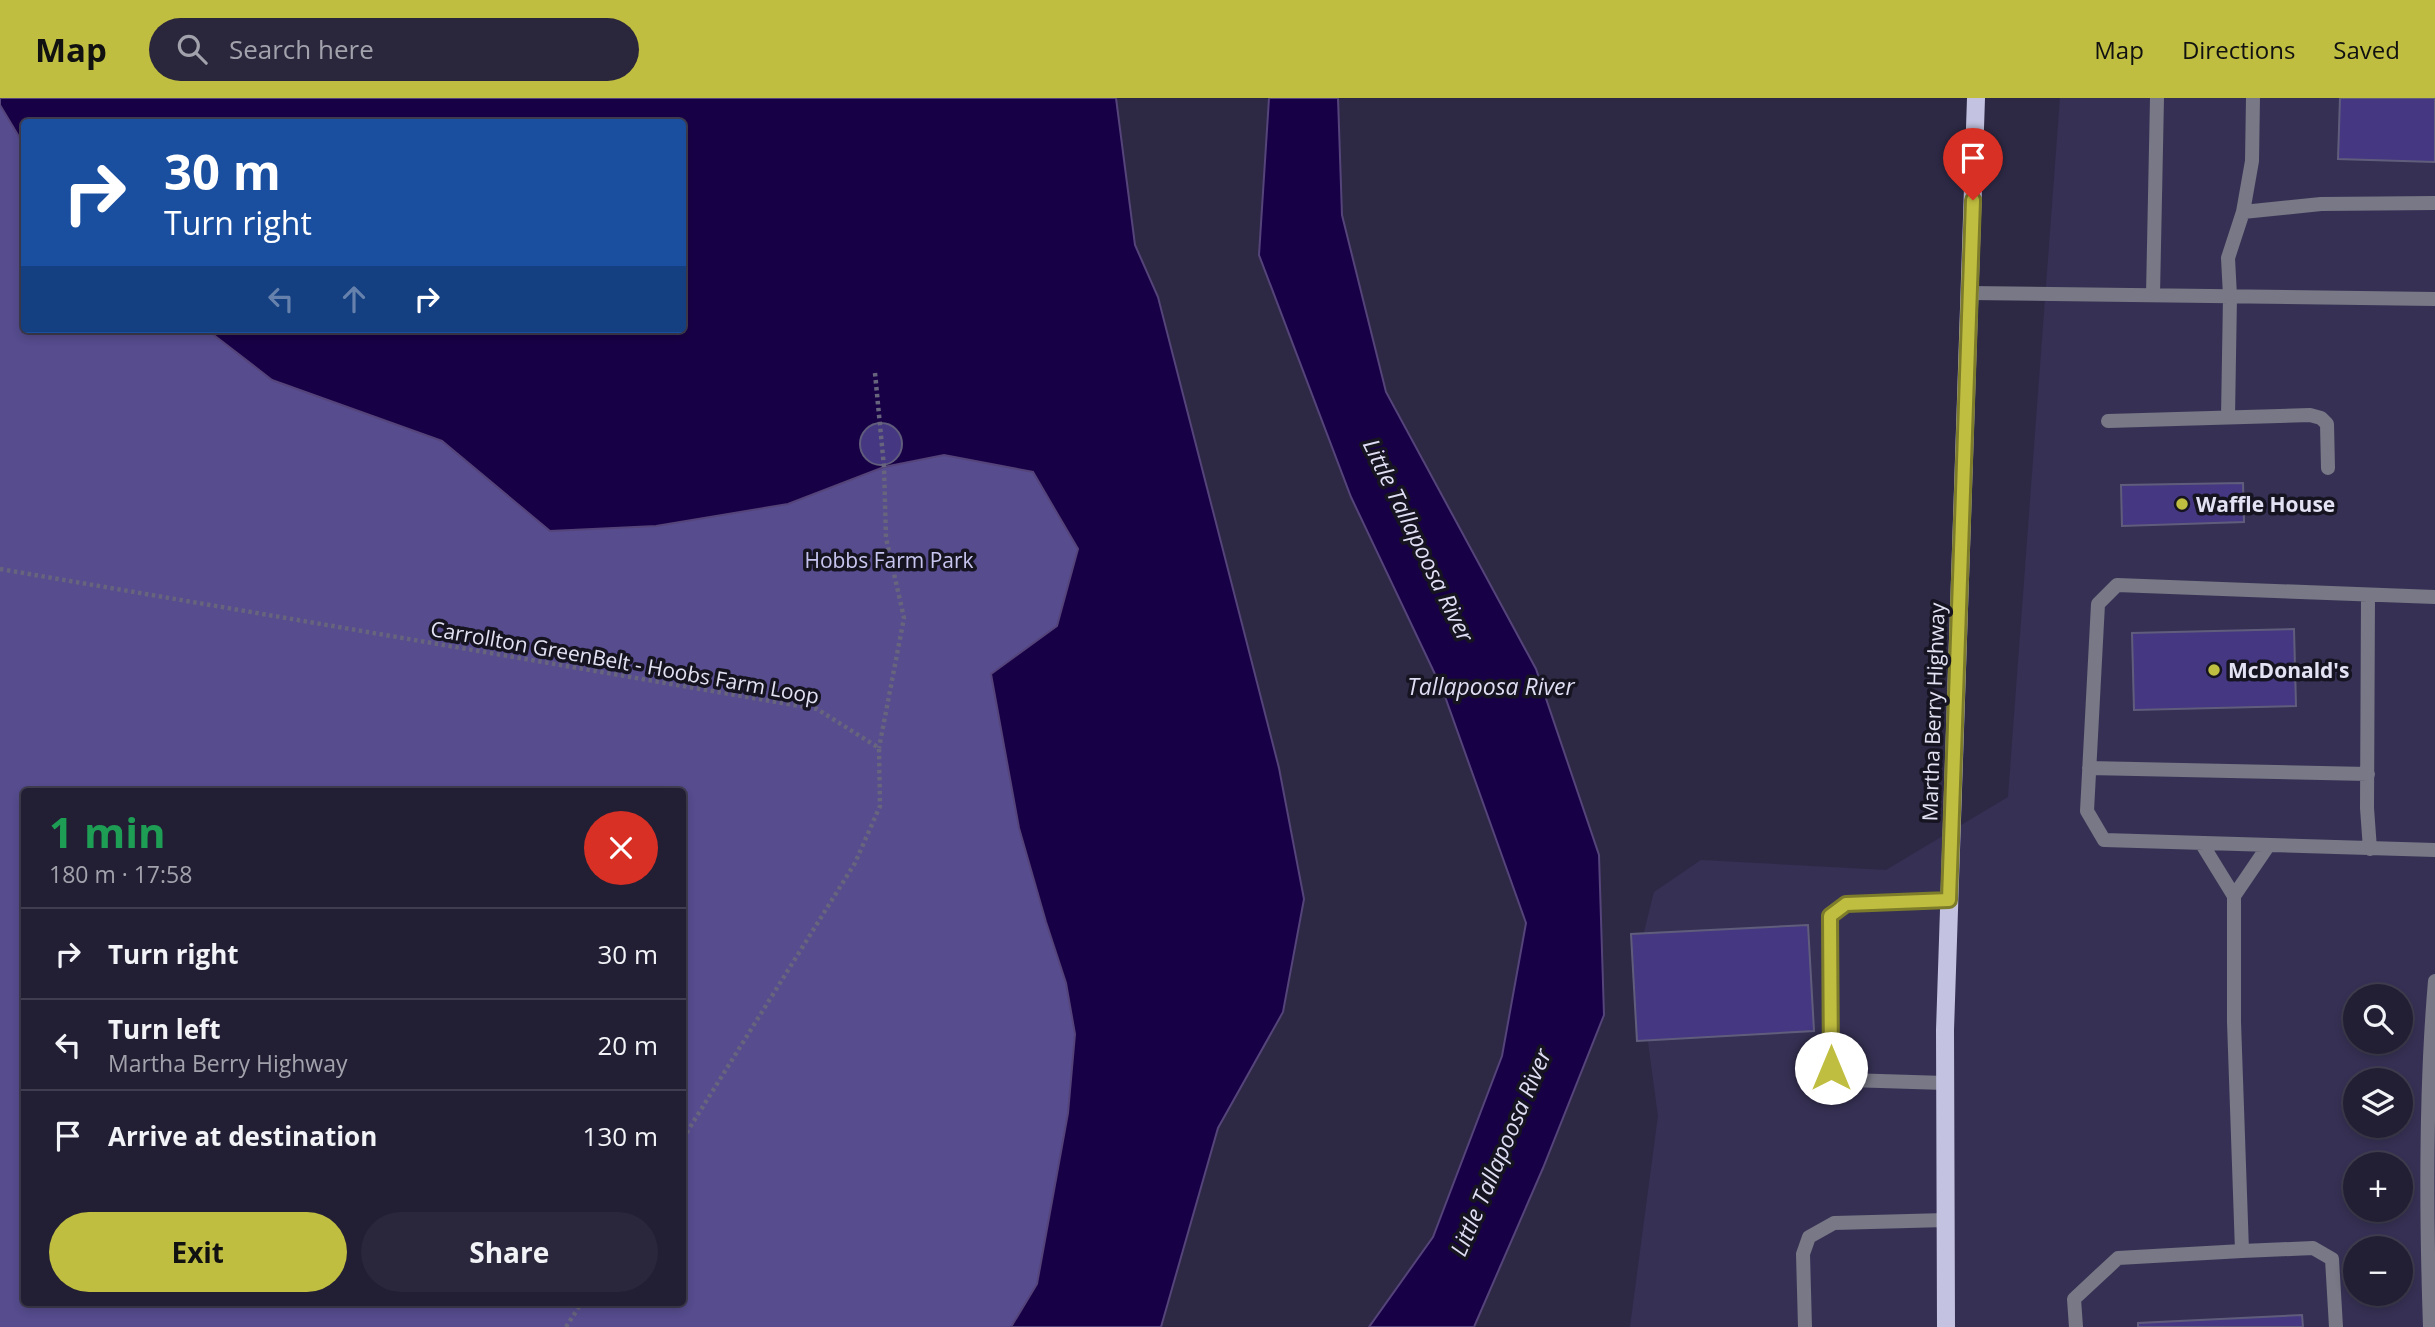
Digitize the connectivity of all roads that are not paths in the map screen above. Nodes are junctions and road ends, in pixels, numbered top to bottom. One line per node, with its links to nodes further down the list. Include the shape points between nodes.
1 (1976, 98): 6 (main road, Martha Berry Highway)
2 (2157, 98): 7 (lane)
3 (2253, 98): 5 (lane, via 2252,161)
4 (2435, 203): 5 (lane, via 2321,204)
5 (2243, 212): 8 (lane, via 2228,258)
6 (1970, 293): 7 (lane); 22 (main road, Martha Berry Highway)
7 (2153, 295): 8 (lane)
8 (2230, 296): 9 (lane); 10 (lane)
9 (2435, 299)
10 (2228, 417): 11 (lane); 12 (lane, via 2322,418 2327,424)
11 (2108, 421)
12 (2328, 468)
13 (2368, 596): 14 (lane); 15 (lane, via 2117,585 2098,604); 16 (lane)
14 (2435, 597)
15 (2089, 768): 16 (lane); 17 (lane, via 2087,811 2104,840)
16 (2368, 774): 19 (lane)
17 (2202, 844): 18 (lane); 21 (lane)
18 (2268, 846): 19 (lane); 21 (lane)
19 (2370, 849): 20 (lane)
20 (2435, 850)
21 (2234, 895): 26 (lane)
22 (1949, 900): 24 (main road, Martha Berry Highway); 24 (lane, via 1846,904 1830,916 1831,1068 1848,1080)
23 (2435, 981): 31 (lane, via 2427,1221)
24 (1945, 1083): 25 (main road, Martha Berry Highway)
25 (1946, 1220): 27 (lane, via 1834,1223 1809,1237 1803,1255); 28 (main road, Martha Berry Highway)
26 (2242, 1251): 29 (lane, via 2118,1258 2074,1299); 30 (lane, via 2313,1248 2332,1259)
27 (1805, 1327)
28 (1946, 1327)
29 (2076, 1327)
30 (2336, 1327)
31 (2430, 1327)

